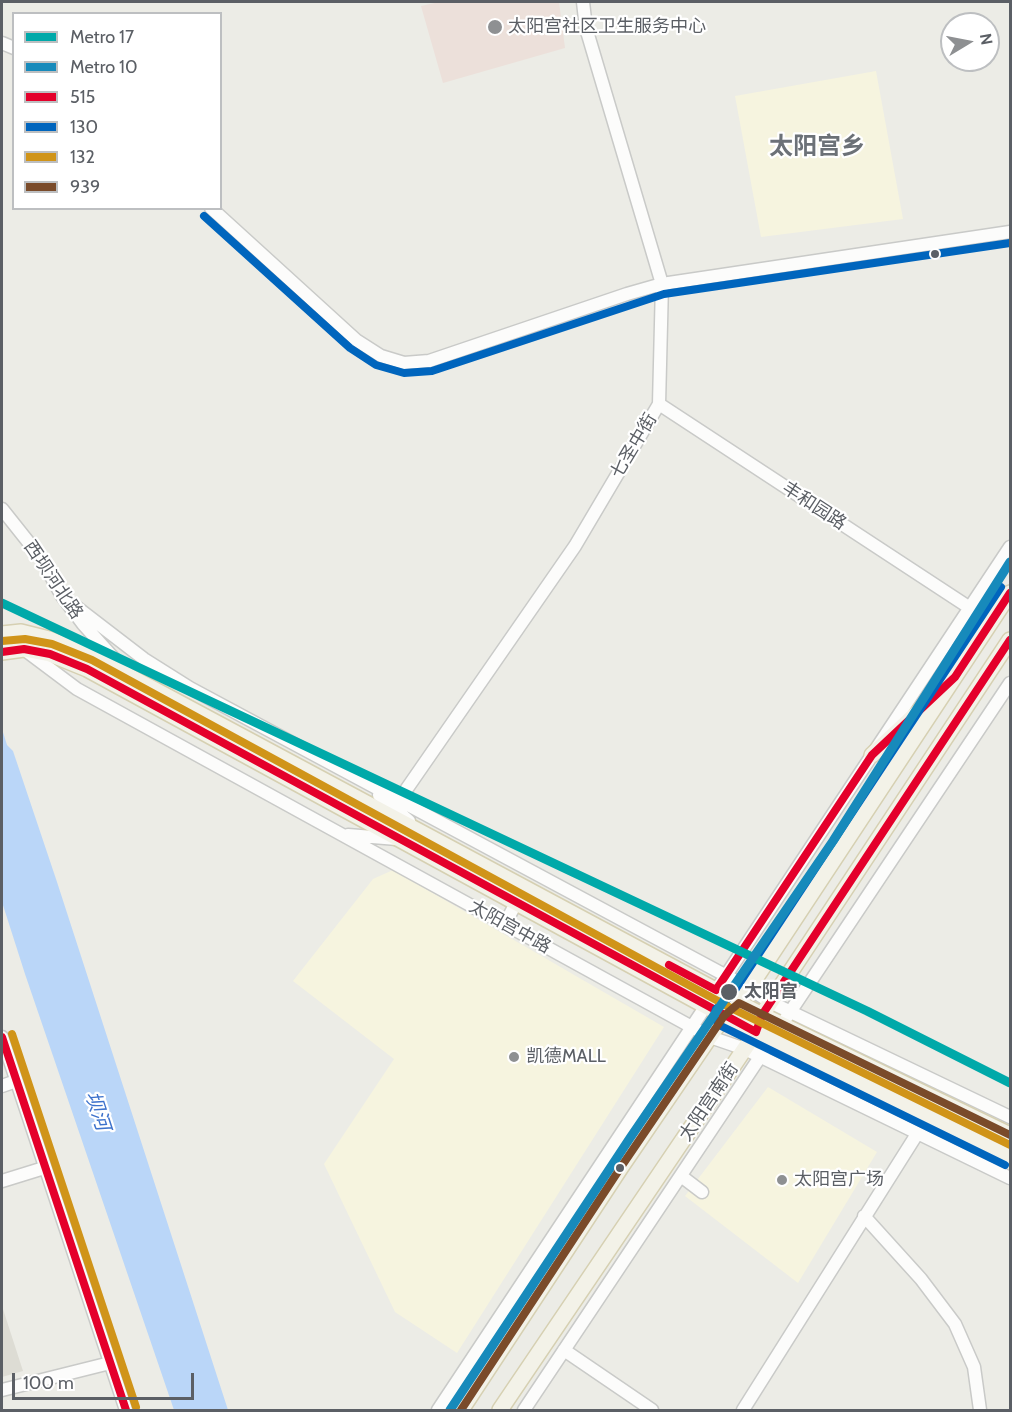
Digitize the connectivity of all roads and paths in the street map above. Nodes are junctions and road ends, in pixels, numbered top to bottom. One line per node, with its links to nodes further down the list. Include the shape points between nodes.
1 (583, 2): 4 (street, 七圣中街, via 586,28)
2 (213, 210): 4 (street, via 356,340 381,356 404,363 429,361)
3 (1011, 232): 4 (street)
4 (662, 284): 5 (street, 七圣中街)
5 (659, 404): 10 (street, 丰和园路); 20 (street, 七圣中街, via 575,546)
6 (2, 509): 9 (street, 西坝河北路, via 41,558)
7 (1011, 547): 10 (street)
8 (1011, 593): 16 (main road)
9 (62, 596): 15 (street, 西坝河北路); 19 (street, via 144,659 190,688)
10 (970, 608): 18 (street)
11 (2, 634): 15 (main road, via 21,632 49,639)
12 (1011, 640): 31 (main road, 太阳宫南街)
13 (24, 649): 14 (main road, 太阳宫中路); 21 (street, 太阳宫中路, via 77,689); 23 (main road, 太阳宫中路, via 50,654 87,669)
14 (2, 652)
15 (130, 677): 22 (main road)
16 (955, 677): 18 (main road); 27 (main road)
17 (1011, 683): 32 (street, 太阳宫南街)
18 (872, 755): 26 (street)
19 (362, 780): 20 (street); 22 (street)
20 (399, 800): 26 (street)
21 (341, 834): 23 (street); 25 (street, 太阳宫中路)
22 (424, 834): 28 (main road)
23 (400, 840): 24 (main road, 太阳宫中路)
24 (516, 903): 25 (street); 30 (main road, 太阳宫中路)
25 (505, 924): 35 (street, 太阳宫中路)
26 (726, 976): 27 (street); 28 (street)
27 (749, 988): 29 (main road, 太阳宫南街); 31 (street)
28 (716, 990): 29 (main road); 30 (street)
29 (739, 1003): 31 (main road); 33 (main road, 太阳宫南街)
30 (706, 1006): 33 (main road, 太阳宫中路); 35 (street)
31 (766, 1008): 32 (street); 34 (main road); 36 (main road, 太阳宫南街)
32 (791, 1011): 34 (street, 太阳宫南街); 44 (street)
33 (724, 1016): 36 (main road, 太阳宫中路); 38 (main road, 太阳宫南街)
34 (782, 1024): 39 (street, 太阳宫南街); 46 (main road)
35 (692, 1027): 38 (street, 太阳宫中路); 58 (street)
36 (756, 1032): 39 (main road, 太阳宫中路); 40 (main road, 太阳宫南街)
37 (2, 1037): 42 (street)
38 (710, 1037): 40 (street, 太阳宫中路); 59 (main road, 太阳宫南街)
39 (772, 1040): 41 (street, 太阳宫南街); 47 (main road, 太阳宫中路)
40 (745, 1049): 41 (street, 太阳宫中路); 60 (main road, 太阳宫南街)
41 (761, 1056): 45 (street, 太阳宫中路); 49 (street, 太阳宫南街)
42 (16, 1081): 43 (street); 48 (street)
43 (2, 1086)
44 (1011, 1117)
45 (917, 1134): 50 (street, 太阳宫中路); 53 (street)
46 (1011, 1135)
47 (1011, 1156)
48 (44, 1168): 51 (street); 55 (street)
49 (681, 1176): 52 (street); 54 (street, 太阳宫南街)
50 (1008, 1176)
51 (2, 1181)
52 (702, 1192)
53 (864, 1216): 63 (street); 64 (street, via 955,1324 974,1367)
54 (564, 1350): 61 (street, 太阳宫南街); 62 (street)
55 (110, 1363): 56 (street); 57 (street)
56 (2, 1390)
57 (126, 1410)
58 (438, 1410)
59 (462, 1410)
60 (500, 1410)
61 (524, 1410)
62 (652, 1410)
63 (743, 1410)
64 (980, 1410)

